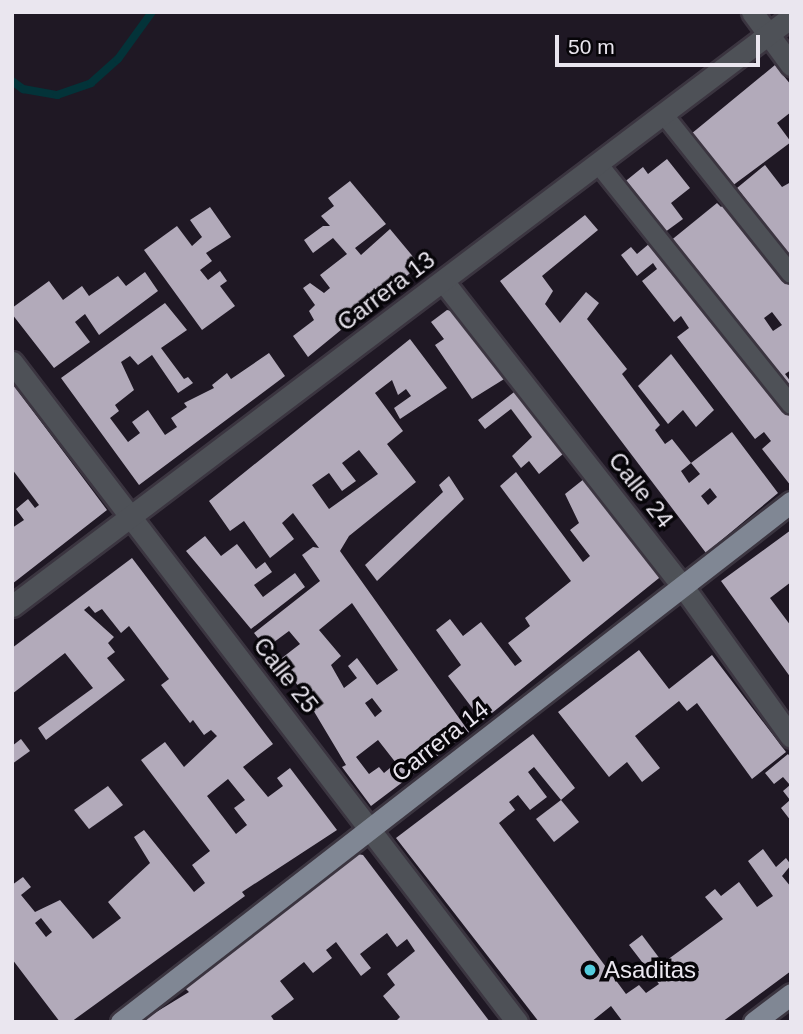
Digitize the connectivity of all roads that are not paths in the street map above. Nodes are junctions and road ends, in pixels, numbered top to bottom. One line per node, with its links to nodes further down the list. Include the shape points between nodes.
1 (752, 12): 3 (street)
2 (791, 17): 3 (street, Carrera 13)
3 (768, 34): 4 (street); 5 (street, Carrera 13)
4 (791, 65)
5 (664, 116): 6 (street, Carrera 13); 7 (street)
6 (599, 165): 8 (street, Carrera 13); 10 (street)
7 (791, 274)
8 (443, 281): 12 (street, Carrera 13); 13 (street, Calle 24)
9 (12, 362): 12 (street, Calle 25)
10 (791, 405)
11 (791, 502): 13 (main road, Carrera 14)
12 (130, 517): 14 (street, Carrera 13); 16 (street, Calle 25)
13 (681, 584): 15 (street, Calle 24); 16 (main road, Carrera 14)
14 (12, 606)
15 (791, 737)
16 (372, 829): 18 (main road, Carrera 14); 19 (street, Calle 25)
17 (791, 994): 20 (main road)
18 (121, 1022)
19 (517, 1022)
20 (754, 1022)

